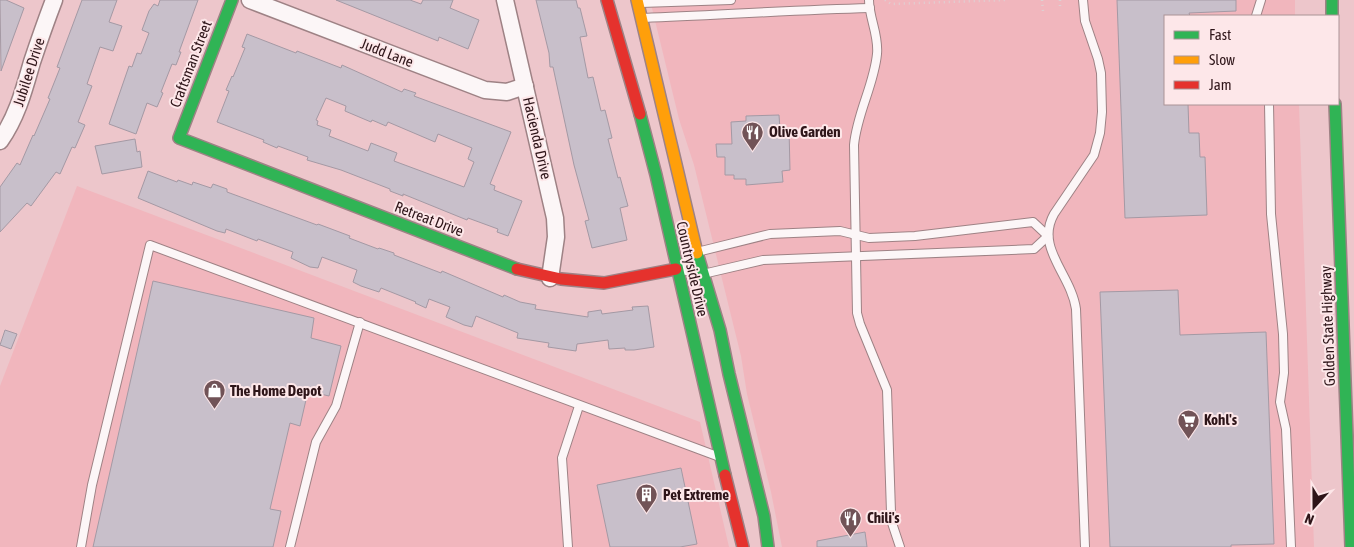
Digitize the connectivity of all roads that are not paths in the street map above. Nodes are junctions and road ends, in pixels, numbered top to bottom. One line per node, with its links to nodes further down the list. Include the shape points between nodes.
1 (54, 0): 19 (street, Jubilee Drive, via 19,106)
2 (232, 0): 18 (main road, Craftsman Street)
3 (250, 0): 15 (street, Judd Lane, via 485,90 508,92)
4 (505, 0): 15 (street, Hacienda Drive)
5 (607, 0): 24 (main road, Countryside Drive, via 642,120)
6 (731, 0): 10 (lane)
7 (1084, 0): 21 (lane, via 1085,21 1101,73 1100,133 1094,155 1052,217)
8 (1261, 0): 12 (lane)
9 (1332, 0): 13 (main road)
10 (638, 2): 14 (main road, Countryside Drive)
11 (869, 4): 14 (lane, via 758,14); 20 (lane, via 877,55 854,139)
12 (1256, 15)
13 (1332, 15)
14 (642, 18): 22 (main road, Countryside Drive)
15 (525, 86): 26 (street, Hacienda Drive, via 555,218 556,237)
16 (1269, 105): 37 (lane, via 1272,214 1283,334 1284,373 1280,402 1286,429)
17 (1335, 105): 38 (main road, Golden State Highway)
18 (179, 138): 26 (main road, Retreat Drive, via 520,270)
19 (0, 141)
20 (855, 234): 21 (lane, via 868,238 915,236 1033,222); 22 (lane, via 840,231 778,233); 23 (lane)
21 (1048, 236): 23 (lane, via 1034,250); 36 (lane, via 1051,251 1071,289 1076,309)
22 (697, 252): 24 (lane); 25 (main road, Countryside Drive)
23 (856, 256): 25 (lane, via 763,260); 35 (lane, via 858,320 887,390 891,512)
24 (676, 269): 25 (lane); 26 (main road, Retreat Drive, via 606,283); 29 (main road, Countryside Drive)
25 (703, 274): 34 (main road, Countryside Drive, via 720,330 764,516)
26 (550, 278)
27 (360, 322): 28 (lane); 30 (lane, via 150,246 92,485); 31 (lane, via 336,406 316,442)
28 (579, 406): 29 (lane); 32 (lane, via 562,458)
29 (721, 458): 33 (main road, Countryside Drive)
30 (81, 547)
31 (290, 547)
32 (568, 547)
33 (743, 547)
34 (768, 547)
35 (900, 547)
36 (1084, 547)
37 (1290, 547)
38 (1352, 547)

